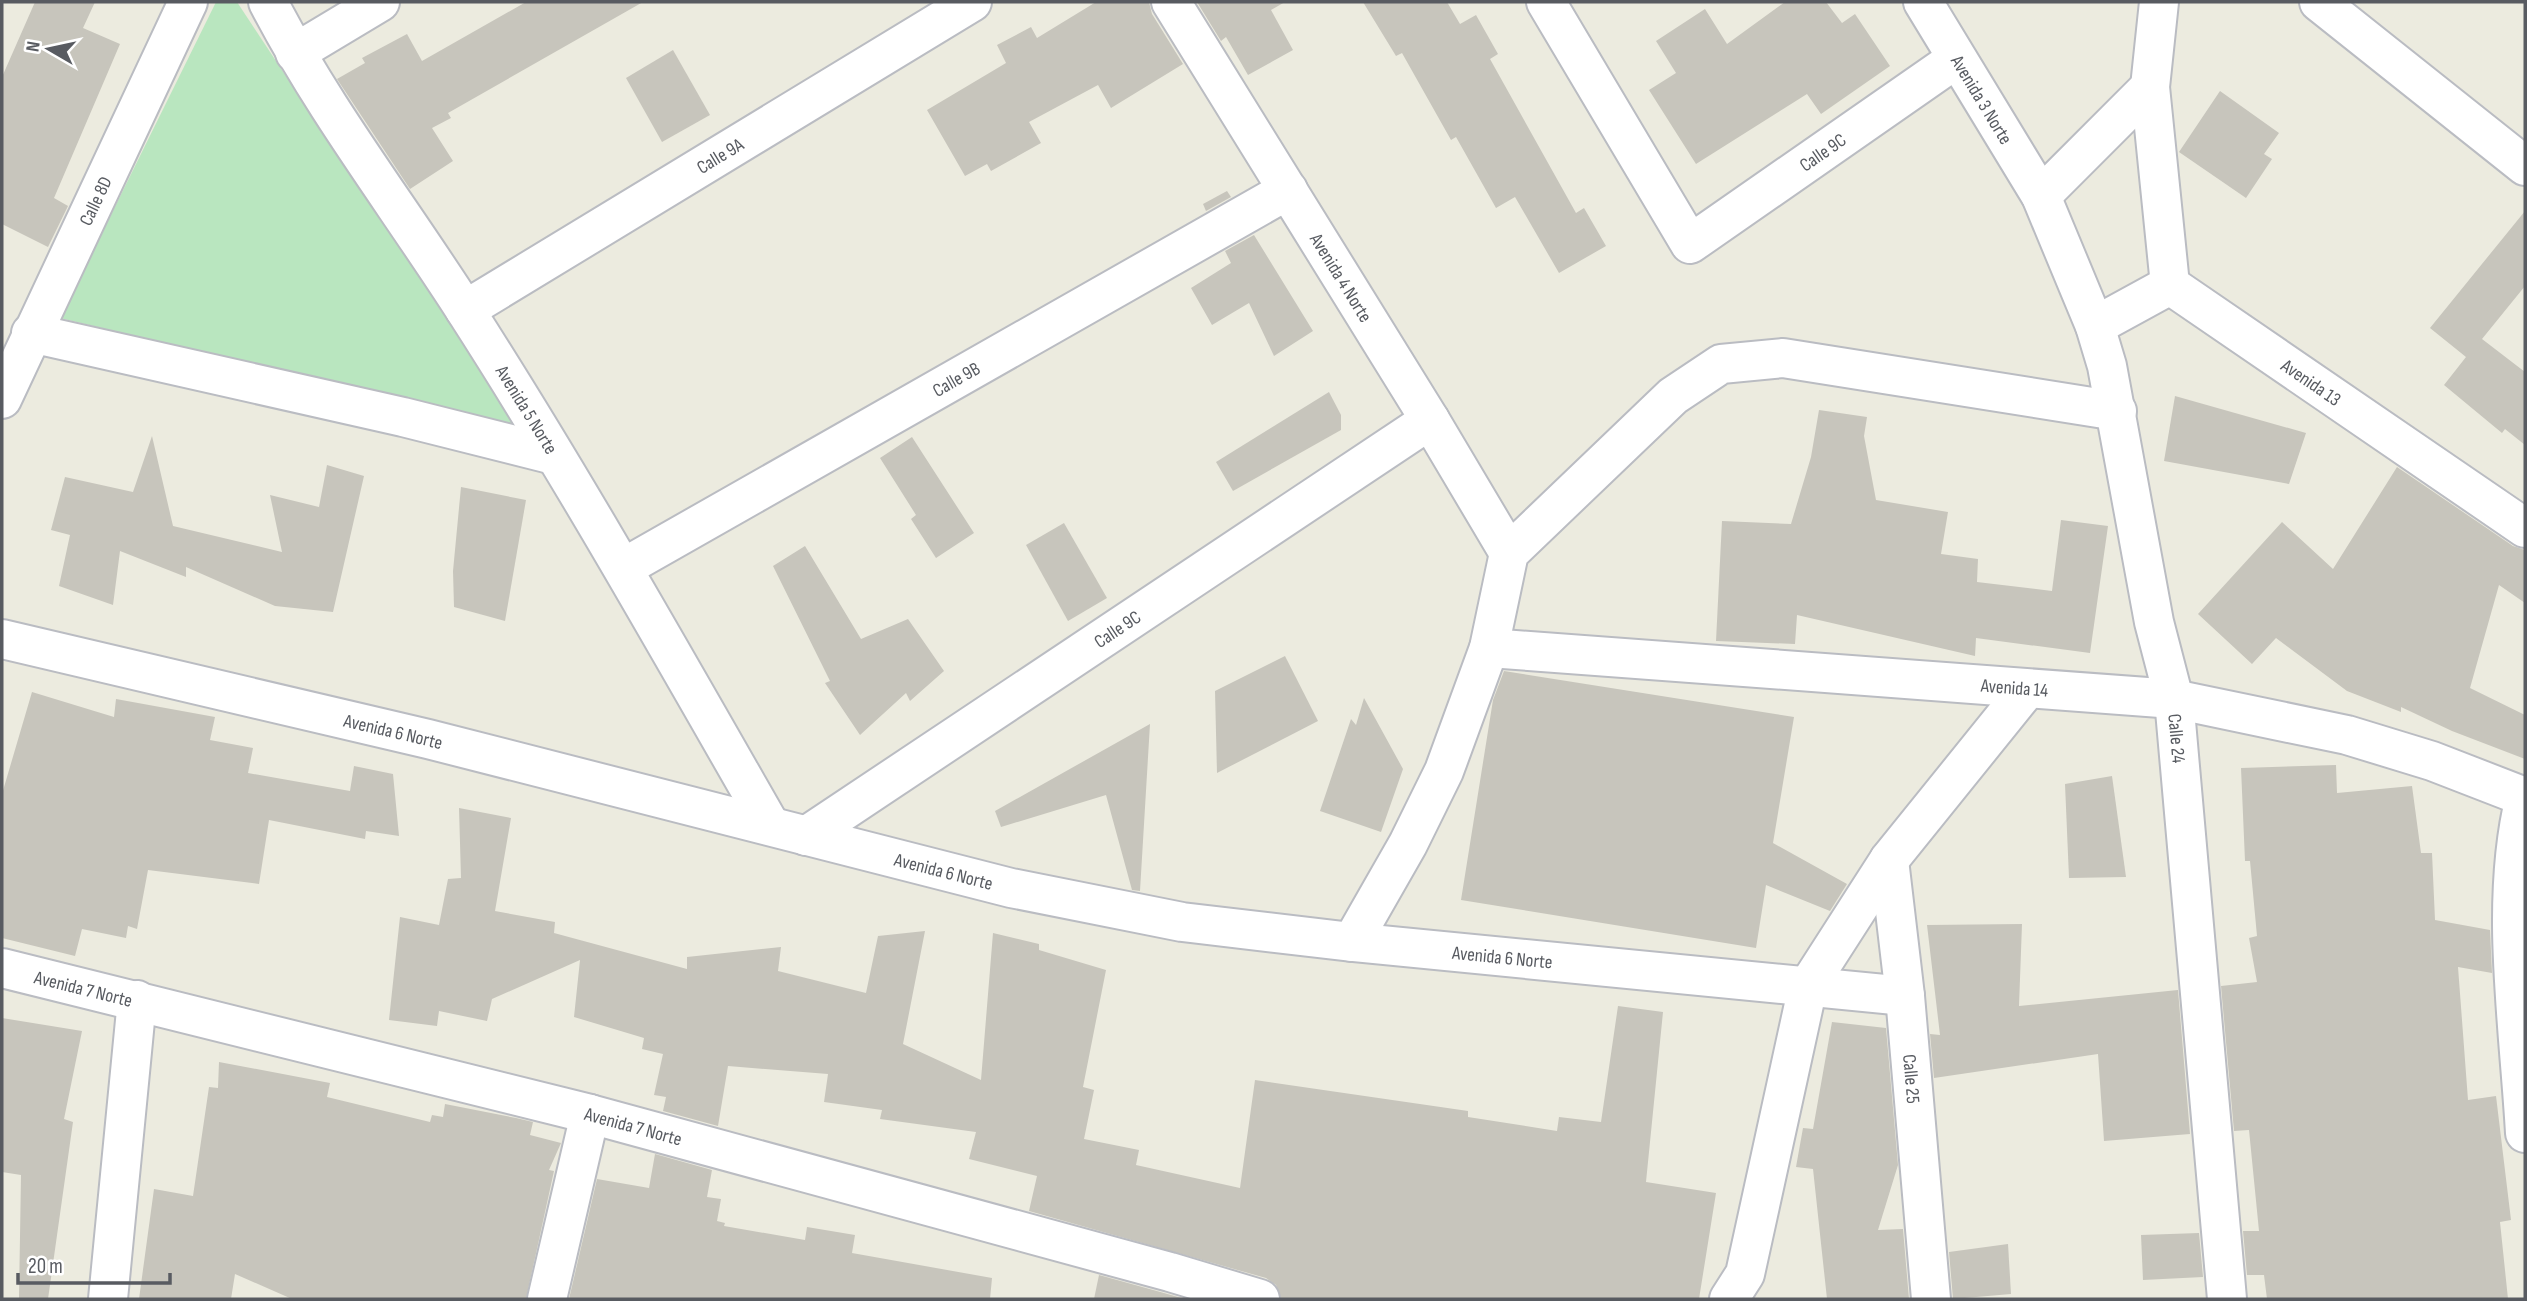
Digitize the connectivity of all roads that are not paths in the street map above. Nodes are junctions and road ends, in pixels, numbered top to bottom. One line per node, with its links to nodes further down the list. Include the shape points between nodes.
1 (188, 2): 19 (street, Calle 8D)
2 (268, 2): 10 (street, Avenida 5 Norte)
3 (380, 2): 10 (street)
4 (972, 2): 17 (street, Calle 9A)
5 (1171, 2): 14 (street, Avenida 4 Norte)
6 (1546, 2): 11 (street, Calle 9C, via 1689,244)
7 (1923, 2): 11 (street, Avenida 3 Norte)
8 (2159, 2): 12 (street)
9 (2319, 2): 13 (street)
10 (295, 53): 17 (street, Avenida 5 Norte)
11 (1955, 59): 15 (street, Avenida 3 Norte)
12 (2150, 87): 15 (street); 16 (street)
13 (2525, 166)
14 (1288, 190): 22 (street, Avenida 4 Norte); 26 (street, Calle 9B)
15 (2041, 196): 18 (street, Calle 24)
16 (2170, 285): 18 (street); 24 (street, Avenida 13)
17 (465, 310): 23 (street, Avenida 5 Norte)
18 (2095, 326): 21 (street, Calle 24)
19 (31, 333): 20 (street, Calle 8D); 23 (street)
20 (2, 399)
21 (2117, 411): 25 (street, via 1783,358 1721,364 1673,396); 30 (street, Calle 24, via 2154,622)
22 (1430, 420): 25 (street, Avenida 4 Norte); 33 (street, Calle 9C)
23 (554, 455): 26 (street, Avenida 5 Norte)
24 (2525, 528)
25 (1509, 553): 28 (street)
26 (623, 568): 32 (street, Avenida 5 Norte)
27 (2, 639): 32 (street, Avenida 6 Norte)
28 (1489, 648): 29 (street, Avenida 14); 35 (street, via 1444,771)
29 (2027, 689): 30 (street, Avenida 14); 34 (street)
30 (2174, 699): 31 (street, Avenida 14, via 2347,735); 47 (street, Calle 24)
31 (2525, 797): 41 (street, via 2512,914)
32 (771, 825): 33 (street, Avenida 6 Norte)
33 (806, 836): 35 (street, Avenida 6 Norte, via 1011,888 1182,922)
34 (1889, 860): 37 (street); 38 (street, Calle 25)
35 (1352, 942): 37 (street, Avenida 6 Norte)
36 (2, 968): 39 (street, Avenida 7 Norte)
37 (1808, 986): 38 (street, Avenida 6 Norte); 45 (street, via 1745,1274)
38 (1905, 996): 46 (street, Calle 25)
39 (137, 1000): 40 (street, Avenida 7 Norte); 42 (street)
40 (590, 1114): 43 (street); 44 (street, Avenida 7 Norte)
41 (2525, 1133)
42 (108, 1299)
43 (547, 1299)
44 (1260, 1299)
45 (1729, 1299)
46 (1931, 1299)
47 (2227, 1299)

